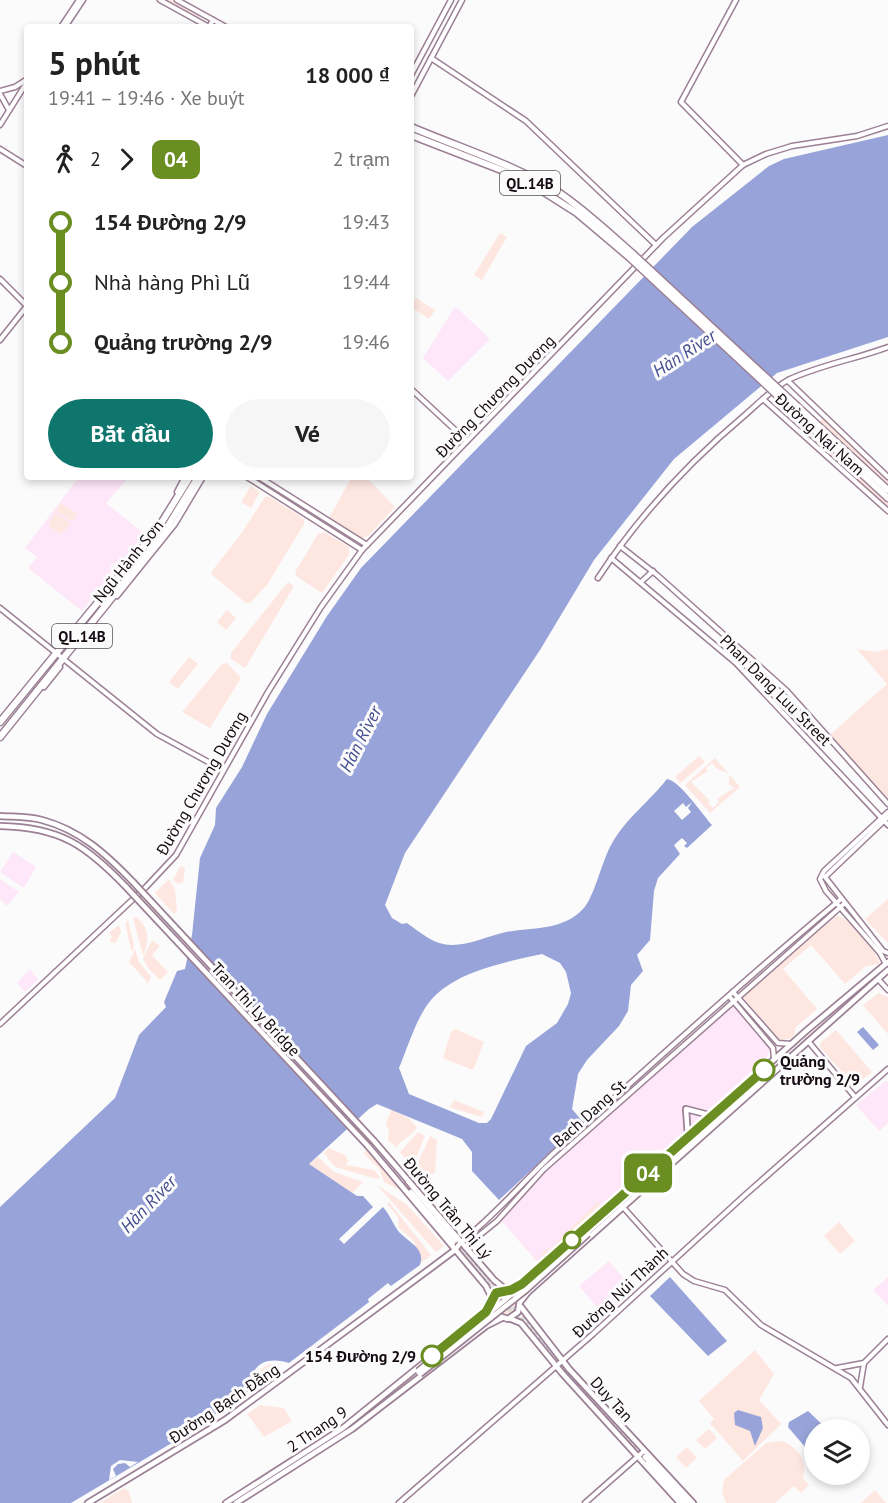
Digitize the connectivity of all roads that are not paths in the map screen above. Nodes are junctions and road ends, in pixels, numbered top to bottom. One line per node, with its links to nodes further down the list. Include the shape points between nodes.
1 (81, 0): 10 (main road)
2 (160, 0): 9 (main road)
3 (177, 0): 7 (main road)
4 (451, 0): 14 (main road)
5 (462, 0): 13 (main road)
6 (736, 0): 26 (main road, via 681,102)
7 (205, 15): 8 (main road); 9 (main road)
8 (213, 20): 11 (main road); 12 (main road)
9 (201, 23)
10 (65, 24)
11 (210, 24)
12 (220, 24)
13 (431, 58): 17 (main road); 27 (main road, via 523,118)
14 (414, 69)
15 (24, 82): 18 (main road)
16 (24, 85): 19 (main road)
17 (414, 90)
18 (0, 93): 19 (main road)
19 (9, 111): 20 (main road)
20 (0, 125)
21 (888, 126): 26 (main road, Đường Chương Dương, via 857,136 792,146)
22 (414, 127): 28 (highway, QL.14B, via 544,184 572,202)
23 (414, 137): 28 (highway, QL.14B, via 522,178 577,213)
24 (0, 149): 25 (main road)
25 (24, 164)
26 (743, 165): 27 (main road, Đường Chương Dương)
27 (656, 244): 38 (main road, Đường Chương Dương)
28 (631, 255): 37 (highway, QL.14B, bridge)
29 (0, 279): 30 (main road)
30 (24, 303)
31 (24, 310): 32 (main road)
32 (0, 340)
33 (888, 347): 34 (main road)
34 (788, 381): 36 (main road); 39 (main road)
35 (414, 392): 38 (main road)
36 (763, 399): 47 (main road, Đường Nại Nam); 49 (main road, via 669,487)
37 (810, 422): 45 (highway, QL.14B); 46 (highway, QL.14B)
38 (466, 441): 48 (main road, Đường Chương Dương)
39 (888, 477)
40 (186, 480): 53 (highway, Ngũ Hành Sơn / QL.14B, via 168,514)
41 (196, 480): 55 (highway, Ngũ Hành Sơn / QL.14B)
42 (201, 480): 55 (main road, Ngũ Hành Sơn, via 175,524)
43 (252, 480): 50 (main road)
44 (264, 480): 48 (main road)
45 (888, 490)
46 (888, 498)
47 (888, 512)
48 (367, 544): 50 (main road, Đường Chương Dương)
49 (620, 546): 51 (main road); 52 (main road, Phan Dang Luu Street)
50 (362, 550): 62 (main road, Đường Chương Dương, via 321,607)
51 (611, 558): 54 (main road); 56 (main road, Phan Dang Luu Street)
52 (653, 571): 56 (main road); 63 (main road, Phan Dang Luu Street, via 788,691)
53 (120, 573): 58 (main road, Ngũ Hành Sơn); 58 (highway, Ngũ Hành Sơn / QL.14B)
54 (598, 578)
55 (129, 580): 59 (highway, Ngũ Hành Sơn / QL.14B)
56 (641, 582): 66 (main road, Phan Dang Luu Street, via 736,663)
57 (0, 608): 58 (main road)
58 (55, 653): 59 (main road); 60 (highway, QL.14B)
59 (64, 660): 61 (highway, Ngũ Hành Sơn / QL.14B); 62 (main road, via 157,734)
60 (0, 720)
61 (0, 739)
62 (223, 770): 90 (main road, Đường Chương Dương, via 176,855)
63 (888, 804)
64 (888, 812): 66 (main road)
65 (0, 816): 109 (main road, Tran Thi Ly Bridge, bridge, via 42,820 71,831 107,855)
66 (884, 818): 67 (main road, Phan Dang Luu Street); 69 (main road, via 826,873 825,880); 70 (main road, via 822,873 821,884)
67 (888, 825)
68 (0, 826): 110 (main road, Tran Thi Ly Bridge, bridge, via 40,829 72,841 101,861)
69 (841, 899): 70 (main road, Bach Dang St); 71 (main road)
70 (836, 903): 72 (main road); 73 (main road, Bach Dang St)
71 (845, 903): 72 (main road, Bach Dang St); 75 (main road)
72 (840, 908): 74 (main road, Bach Dang St); 77 (main road)
73 (808, 927): 74 (main road); 76 (main road, Bach Dang St)
74 (812, 932): 78 (main road, Bach Dang St)
75 (888, 953)
76 (767, 963): 78 (main road); 82 (main road, Bach Dang St)
77 (887, 963): 80 (main road)
78 (771, 968): 84 (main road, Bach Dang St)
79 (888, 970): 80 (main road)
80 (876, 976): 81 (main road); 91 (main road); 93 (main road)
81 (888, 990)
82 (733, 992): 83 (main road, Bach Dang St); 84 (main road)
83 (729, 996): 85 (main road); 87 (main road, Bach Dang St)
84 (737, 996): 85 (main road, Bach Dang St); 86 (main road)
85 (733, 1001): 88 (main road); 89 (main road, Bach Dang St)
86 (754, 1015): 88 (main road); 94 (main road, via 778,1043)
87 (707, 1016): 89 (main road); 92 (main road, Bach Dang St)
88 (749, 1020): 96 (main road, via 773,1048)
89 (711, 1021): 95 (main road, Bach Dang St)
90 (0, 1024)
91 (802, 1035): 93 (main road); 94 (main road)
92 (679, 1040): 95 (main road); 97 (main road, Bach Dang St)
93 (808, 1041): 101 (main road); 107 (main road)
94 (793, 1044): 96 (main road)
95 (683, 1045): 99 (main road, Bach Dang St)
96 (774, 1062): 103 (main road)
97 (648, 1068): 99 (main road); 100 (main road, Bach Dang St)
98 (888, 1070): 101 (main road, Đường Núi Thành)
99 (654, 1072): 102 (main road, Bach Dang St)
100 (619, 1094): 102 (main road); 104 (main road, Bach Dang St)
101 (855, 1097): 123 (main road, Đường Núi Thành)
102 (623, 1098): 105 (main road, Bach Dang St)
103 (712, 1116): 106 (main road); 108 (main road, via 686,1109)
104 (589, 1120): 105 (main road); 111 (main road, Bach Dang St)
105 (593, 1125): 112 (main road, Bach Dang St)
106 (701, 1126): 107 (main road); 108 (main road)
107 (706, 1131): 114 (main road)
108 (688, 1137): 117 (main road)
109 (374, 1141): 120 (main road, Đường Trần Thị Lý)
110 (368, 1146): 113 (main road, Đường Trần Thị Lý)
111 (540, 1165): 112 (main road); 115 (main road, Bach Dang St)
112 (544, 1169): 116 (main road, Bach Dang St)
113 (394, 1175): 120 (main road); 122 (main road, Đường Trần Thị Lý)
114 (622, 1206): 118 (main road); 123 (main road)
115 (497, 1212): 116 (main road); 120 (main road, Bach Dang St)
116 (501, 1216): 121 (main road, Bach Dang St)
117 (599, 1216): 119 (main road); 126 (main road)
118 (604, 1222): 119 (main road); 129 (main road)
119 (587, 1232): 142 (main road, 2 Thang 9, bridge)
120 (457, 1242): 121 (main road, Đường Trần Thị Lý); 122 (main road)
121 (465, 1247): 122 (main road); 124 (main road, Đường Trần Thị Lý)
122 (455, 1250): 125 (main road, Đường Trần Thị Lý); 149 (main road, Đường Bạch Đằng, via 225,1420)
123 (672, 1262): 135 (main road, Đường Núi Thành); 139 (main road, via 689,1279 725,1290 761,1325)
124 (483, 1268): 125 (main road); 126 (main road, Đường Trần Thị Lý)
125 (476, 1274): 127 (main road, Đường Trần Thị Lý)
126 (508, 1290): 127 (main road, via 499,1291); 129 (main road)
127 (492, 1298): 128 (main road)
128 (491, 1304): 130 (main road, via 494,1313); 142 (main road)
129 (520, 1304): 131 (main road, via 517,1314); 132 (main road, Duy Tan)
130 (502, 1318): 131 (main road); 142 (main road)
131 (508, 1319): 133 (main road, via 519,1321)
132 (541, 1333): 133 (main road); 135 (main road, Duy Tan)
133 (534, 1338): 137 (main road)
134 (888, 1338): 136 (main road)
135 (562, 1361): 137 (main road, Đường Núi Thành); 144 (main road, Duy Tan)
136 (864, 1362): 138 (main road); 140 (main road)
137 (556, 1366): 145 (main road); 152 (main road, Đường Núi Thành)
138 (852, 1367): 139 (main road); 140 (main road, via 858,1368); 141 (main road, via 848,1372)
139 (833, 1368): 141 (main road)
140 (860, 1375): 141 (main road); 143 (main road)
141 (851, 1378): 143 (main road)
142 (406, 1383): 150 (main road, 2 Thang 9); 151 (main road, 2 Thang 9, via 352,1429)
143 (860, 1388): 146 (main road)
144 (606, 1410): 145 (main road); 147 (main road, Duy Tan)
145 (600, 1416): 148 (main road)
146 (888, 1425)
147 (644, 1451): 148 (main road); 155 (main road, Duy Tan)
148 (642, 1458): 153 (main road); 154 (main road); 154 (main road)
149 (88, 1503)
150 (226, 1503)
151 (236, 1503)
152 (399, 1503)
153 (585, 1503)
154 (684, 1503)
155 (693, 1503)

